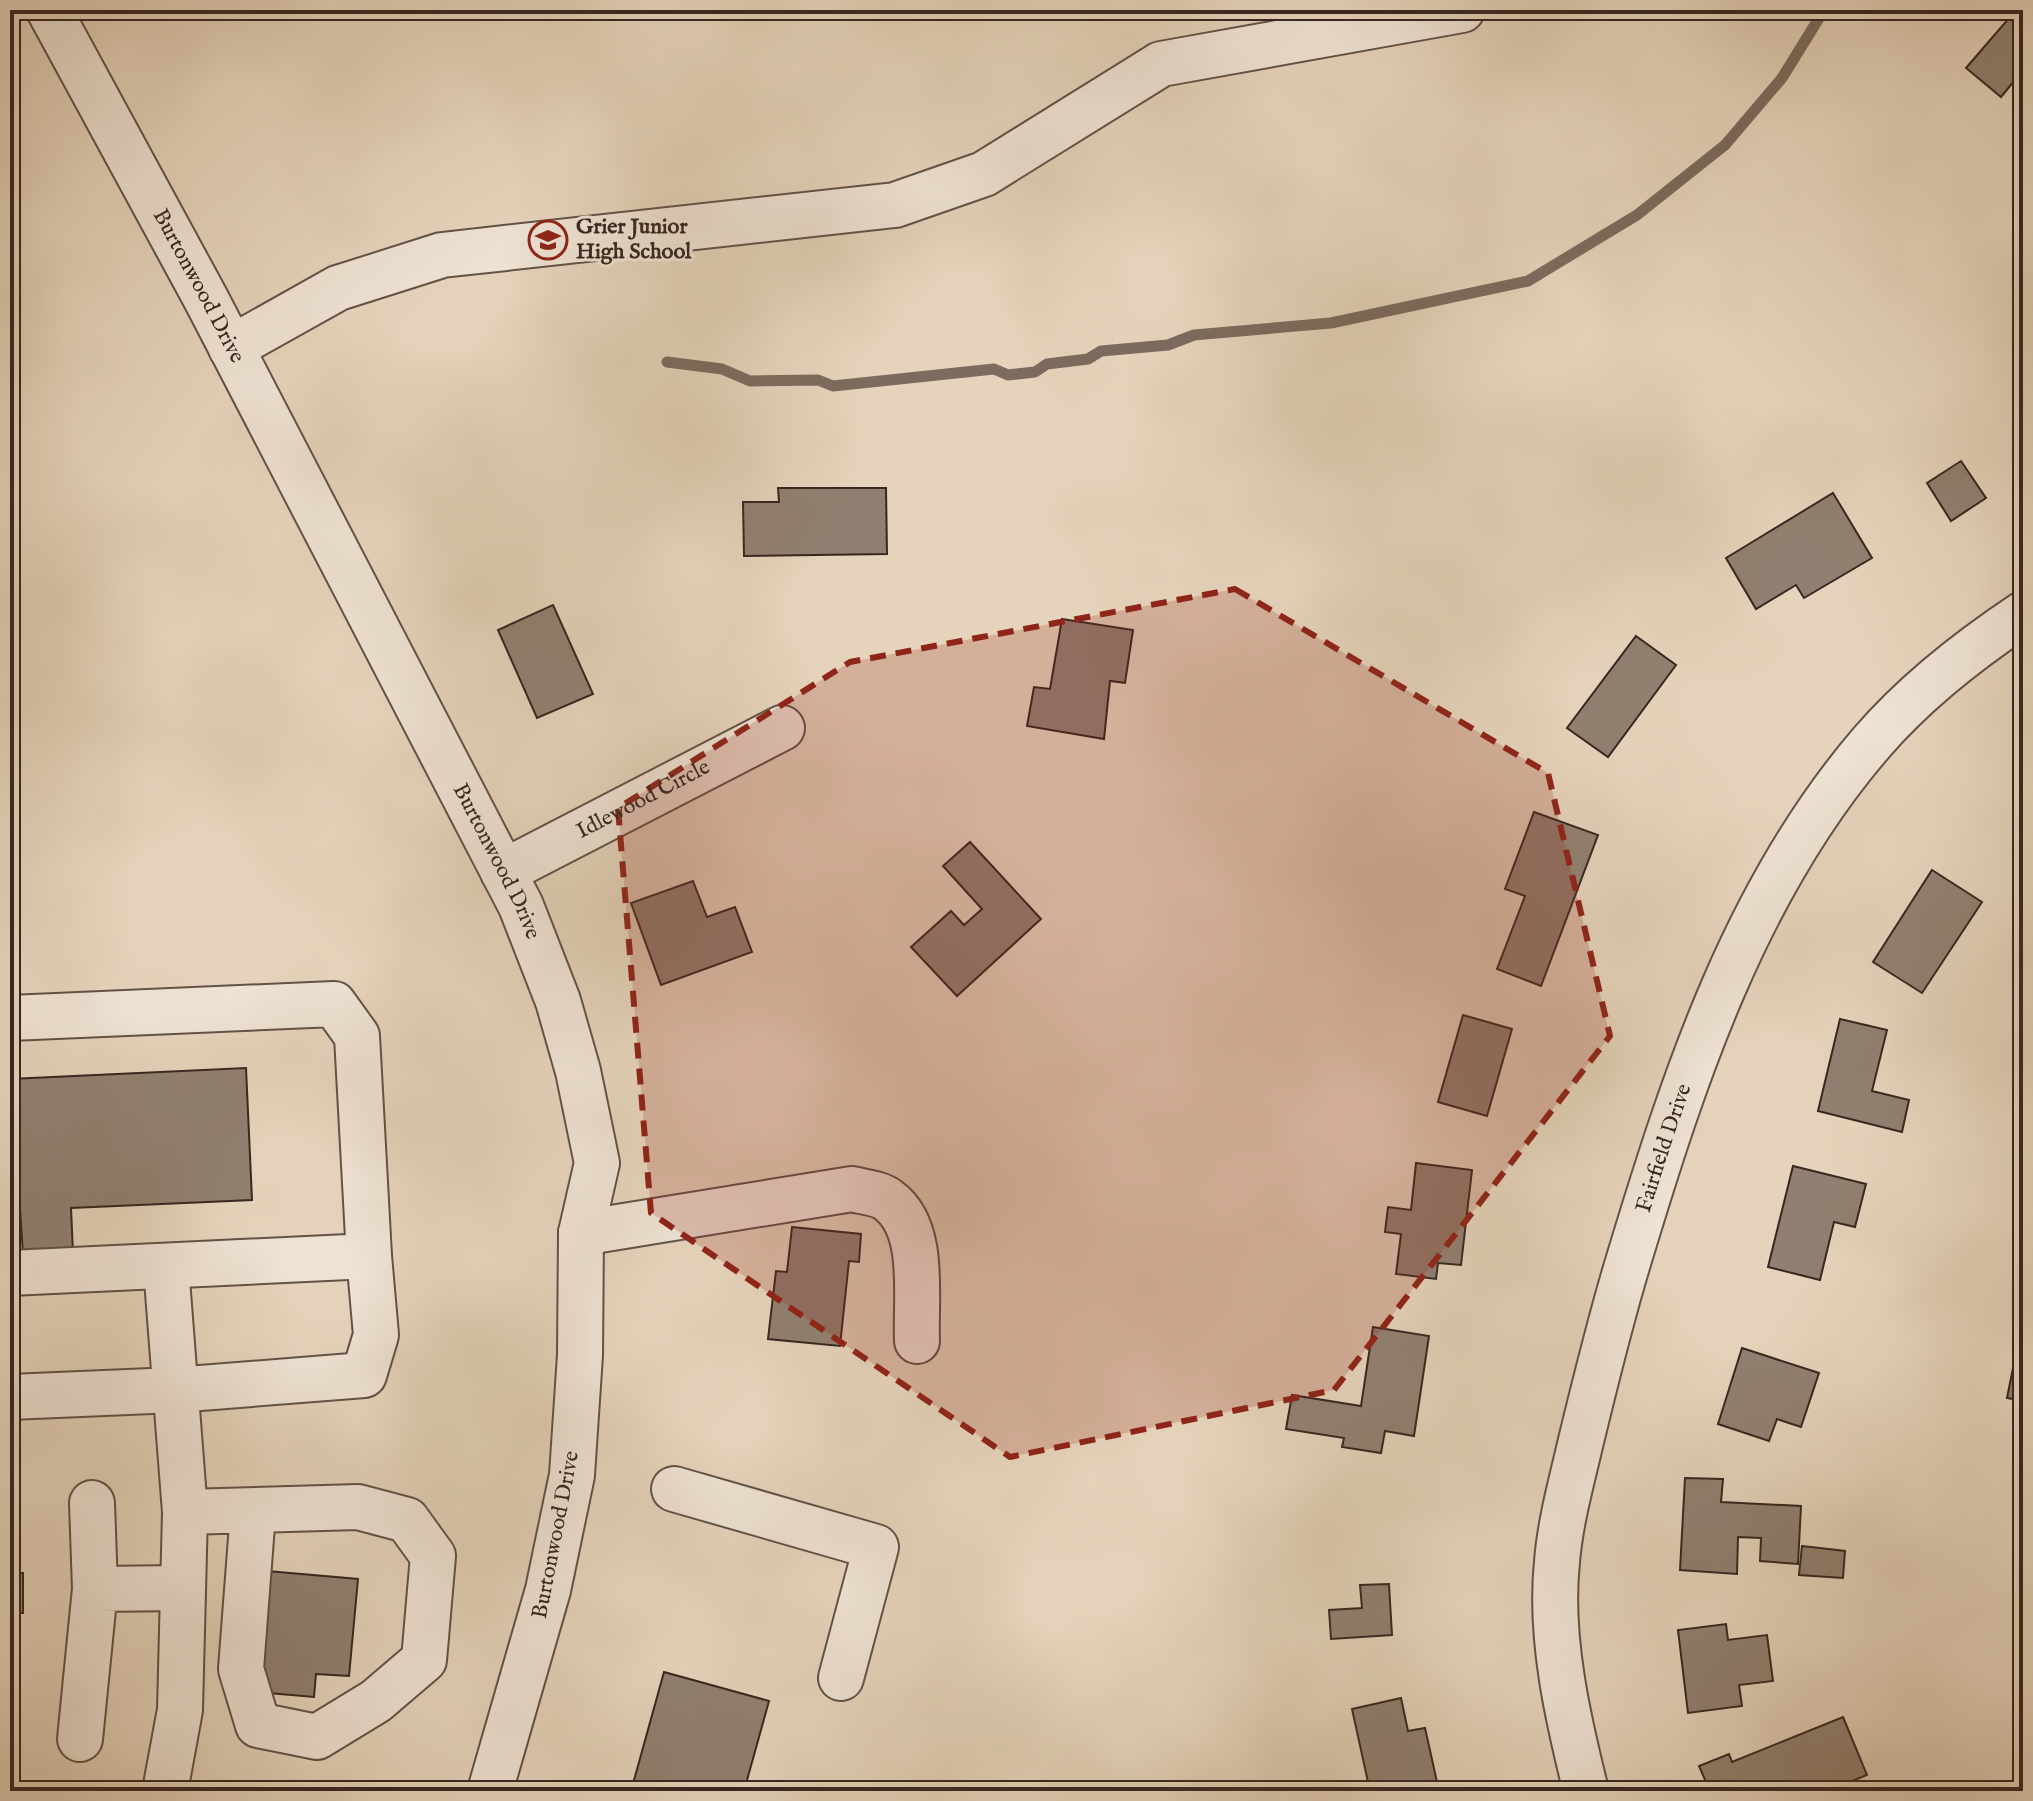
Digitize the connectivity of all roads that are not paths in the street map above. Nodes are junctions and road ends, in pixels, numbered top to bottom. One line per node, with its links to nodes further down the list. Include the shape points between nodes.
1 (49, 10): 4 (street, Burtonwood Drive)
2 (1462, 10): 3 (street)
3 (1324, 21): 4 (street, via 1161,64 984,174 895,205 442,255 338,288)
4 (231, 348): 7 (street, Burtonwood Drive)
5 (2023, 614): 26 (street, Fairfield Drive, via 1912,699 1871,742 1771,889 1713,1009 1658,1161 1607,1333 1556,1563 1556,1622 1573,1741)
6 (782, 728): 7 (street, Idlewood Circle)
7 (503, 872): 9 (street, Burtonwood Drive, via 541,953 578,1071 597,1163)
8 (10, 1018): 10 (street, via 334,1004 357,1036)
9 (581, 1233): 13 (street, via 852,1189 885,1198 905,1215 914,1242); 25 (street, Burtonwood Drive, via 572,1475 548,1590)
10 (369, 1256): 11 (street); 14 (street, via 376,1335 364,1375)
11 (166, 1267): 12 (street); 14 (street)
12 (10, 1273)
13 (917, 1341)
14 (175, 1390): 15 (street); 18 (street)
15 (10, 1397)
16 (674, 1489): 22 (street, via 876,1547)
17 (92, 1503): 21 (street)
18 (185, 1512): 19 (street); 20 (street)
19 (253, 1512): 19 (street, via 241,1669 258,1725 317,1737 376,1701 424,1660 433,1556 407,1520 358,1507)
20 (183, 1588): 21 (street); 24 (street, via 180,1710)
21 (95, 1589): 23 (street)
22 (841, 1678)
23 (80, 1739)
24 (165, 1791)
25 (490, 1791)
26 (1586, 1791)

